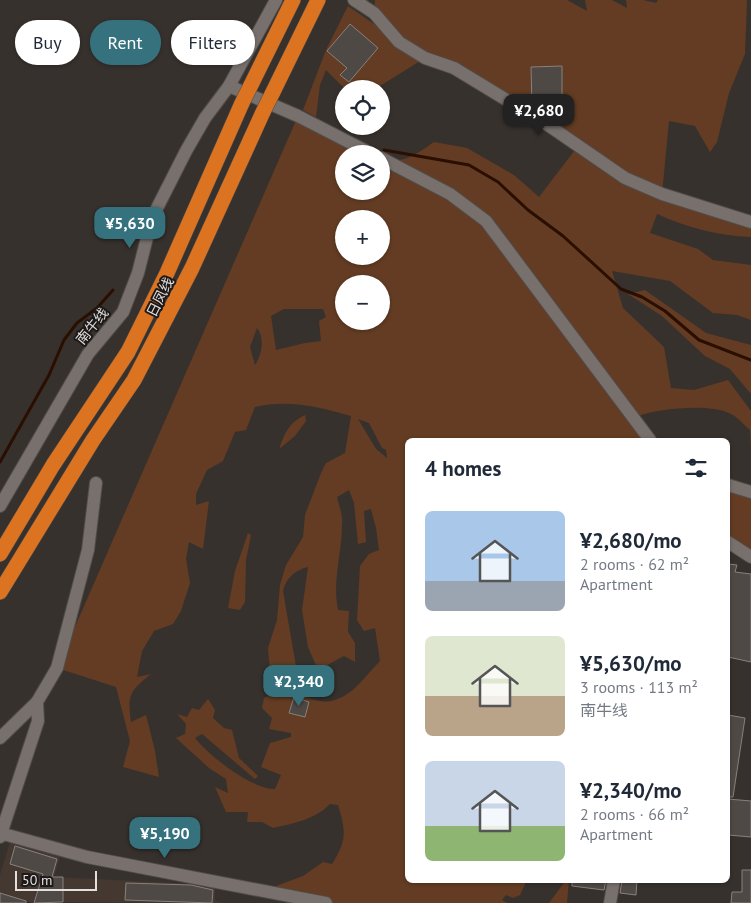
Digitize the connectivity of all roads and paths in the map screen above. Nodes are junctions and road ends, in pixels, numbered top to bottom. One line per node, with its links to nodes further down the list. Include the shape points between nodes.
1 (276, 0): 5 (street, 南牛线)
2 (293, 0): 15 (highway, 日凤线, bridge, via 128,352 53,464)
3 (318, 0): 17 (highway, 日凤线, bridge, via 192,268 134,380 82,457)
4 (354, 0): 8 (street, via 374,13 400,42 425,58 454,68 548,125 625,178 662,194)
5 (229, 86): 6 (street); 13 (street, 南牛线, via 205,118 152,218 138,273 122,312 88,354)
6 (354, 145)
7 (390, 163): 9 (street, via 450,194 486,221)
8 (751, 222)
9 (649, 438)
10 (96, 483): 18 (street, via 88,550 57,668)
11 (730, 486): 12 (street)
12 (751, 492)
13 (0, 506)
14 (730, 543): 16 (street)
15 (0, 554)
16 (751, 557)
17 (0, 592)
18 (36, 702): 19 (street); 20 (street, via 38,721)
19 (0, 738)
20 (0, 835): 22 (street, via 87,857)
21 (613, 883): 23 (street)
22 (326, 903)
23 (610, 903)

